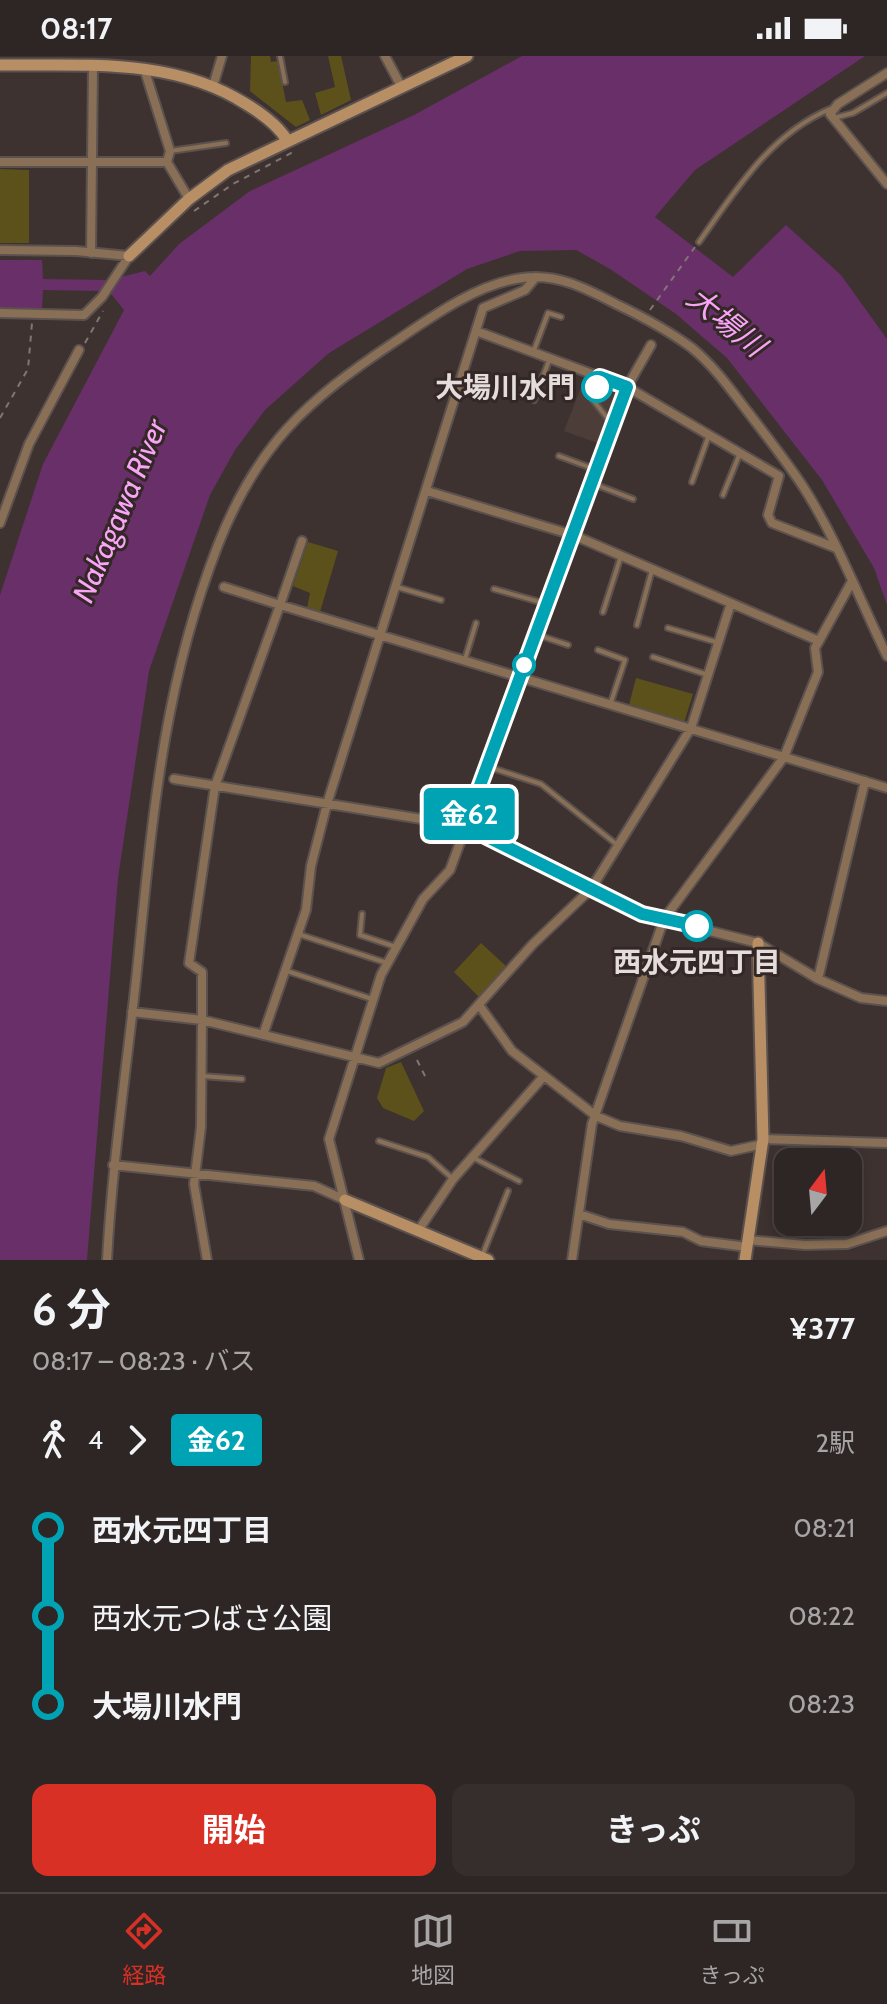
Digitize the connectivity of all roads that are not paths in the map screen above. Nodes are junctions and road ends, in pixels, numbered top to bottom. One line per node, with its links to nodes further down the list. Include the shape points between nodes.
1 (222, 56): 11 (street)
2 (280, 56): 10 (lane)
3 (385, 56): 12 (street)
4 (467, 56): 12 (street)
5 (54, 61): 6 (street); 7 (street)
6 (0, 65)
7 (93, 66): 8 (street); 20 (street)
8 (144, 68): 11 (street); 17 (street)
9 (887, 73): 14 (street)
10 (285, 82)
11 (213, 86): 15 (street, via 255,110)
12 (402, 88): 15 (street)
13 (887, 93): 14 (lane, via 853,113)
14 (831, 114): 21 (street); 23 (lane, via 817,115 758,159)
15 (287, 140): 22 (street, via 228,170)
16 (226, 143): 17 (lane)
17 (170, 151): 19 (street)
18 (0, 162): 20 (street)
19 (167, 162): 20 (street); 22 (street)
20 (92, 164): 25 (street)
21 (887, 184)
22 (189, 199): 26 (street)
23 (699, 242)
24 (0, 250): 25 (street)
25 (91, 253): 26 (street)
26 (129, 256): 28 (street, via 104,299 84,315)
27 (536, 277): 30 (street, via 525,290 483,308); 51 (street, via 590,290 702,357 803,487); 100 (street, via 504,282 477,294 376,354 300,412 253,471 205,581 169,708 156,779)
28 (0, 313)
29 (561, 317): 33 (lane, via 548,313)
30 (476, 331): 33 (street); 45 (street)
31 (651, 345): 36 (street)
32 (79, 350): 48 (street, via 29,444)
33 (533, 352): 34 (street)
34 (550, 358): 35 (street); 37 (lane)
35 (600, 377): 36 (street); 38 (lane, via 593,400)
36 (627, 387): 38 (street); 39 (street)
37 (534, 400)
38 (613, 426): 42 (street)
39 (709, 435): 40 (street); 43 (lane)
40 (740, 453): 46 (lane); 51 (street, via 779,476 768,515 772,523)
41 (559, 456): 42 (lane)
42 (597, 470): 44 (street)
43 (692, 482)
44 (592, 483): 47 (lane); 49 (street)
45 (427, 491): 49 (street); 56 (street)
46 (723, 495)
47 (633, 499)
48 (0, 523)
49 (573, 535): 52 (street); 60 (street)
50 (302, 541): 61 (street)
51 (837, 549): 54 (street)
52 (621, 556): 53 (street); 62 (lane)
53 (652, 570): 59 (street); 64 (lane)
54 (851, 583): 68 (street); 72 (street)
55 (224, 587): 61 (street)
56 (397, 587): 58 (lane); 67 (street)
57 (494, 589): 60 (lane)
58 (441, 600)
59 (731, 603): 68 (street); 69 (street)
60 (547, 604): 66 (street)
61 (280, 605): 67 (street); 83 (street)
62 (603, 612)
63 (476, 623): 74 (lane)
64 (637, 625)
65 (668, 628): 69 (lane)
66 (536, 634): 70 (lane); 76 (street)
67 (382, 635): 74 (street); 85 (street)
68 (819, 641): 79 (street, via 818,672)
69 (718, 643): 75 (street)
70 (568, 645)
71 (598, 650): 77 (lane, via 625,660)
72 (887, 656)
73 (653, 657): 75 (lane)
74 (465, 659): 76 (street)
75 (708, 675): 78 (street)
76 (520, 677): 77 (street); 80 (street)
77 (610, 704): 78 (street)
78 (691, 728): 79 (street); 87 (street)
79 (784, 757): 82 (street); 90 (street)
80 (486, 767): 86 (street); 87 (lane, via 541,784)
81 (174, 779): 83 (street)
82 (865, 781): 84 (street); 96 (street)
83 (215, 786): 85 (street); 101 (street, via 189,963 202,972)
84 (887, 788)
85 (327, 804): 86 (street); 91 (street)
86 (465, 826): 88 (street); 93 (street, via 450,870 423,899)
87 (619, 845): 88 (street)
88 (591, 889): 90 (street); 99 (street)
89 (362, 914): 93 (lane, via 360,935)
90 (664, 919): 92 (street); 107 (street)
91 (298, 934): 94 (lane); 95 (street)
92 (758, 943): 96 (street); 109 (street)
93 (396, 947): 94 (street)
94 (387, 963): 97 (street)
95 (287, 971): 97 (lane); 102 (street)
96 (818, 979): 98 (street, via 861,998)
97 (374, 999): 103 (street)
98 (887, 1001)
99 (479, 1005): 103 (street, via 463,1022 379,1063); 105 (street, via 512,1051)
100 (132, 1012): 101 (street); 112 (street)
101 (202, 1020): 102 (street); 104 (street)
102 (263, 1035): 103 (street)
103 (356, 1057): 117 (street, via 329,1139)
104 (202, 1076): 106 (lane); 113 (street)
105 (544, 1076): 107 (street); 111 (street)
106 (242, 1079)
107 (596, 1116): 109 (street, via 731,1151); 118 (street)
108 (379, 1141): 114 (lane, via 428,1157)
109 (763, 1142): 110 (street); 121 (street)
110 (887, 1143)
111 (474, 1158): 114 (street); 115 (lane)
112 (113, 1165): 113 (street); 123 (street)
113 (195, 1174): 117 (street, via 314,1186); 124 (street)
114 (453, 1179): 119 (street)
115 (519, 1181)
116 (508, 1191): 122 (lane)
117 (345, 1200): 119 (street); 125 (street)
118 (579, 1214): 121 (street, via 609,1224 683,1232 701,1241); 126 (street)
119 (418, 1231): 122 (street)
120 (887, 1231): 121 (street, via 847,1244)
121 (748, 1244): 127 (street)
122 (484, 1259)
123 (107, 1260)
124 (207, 1260)
125 (359, 1260)
126 (572, 1260)
127 (745, 1260)

